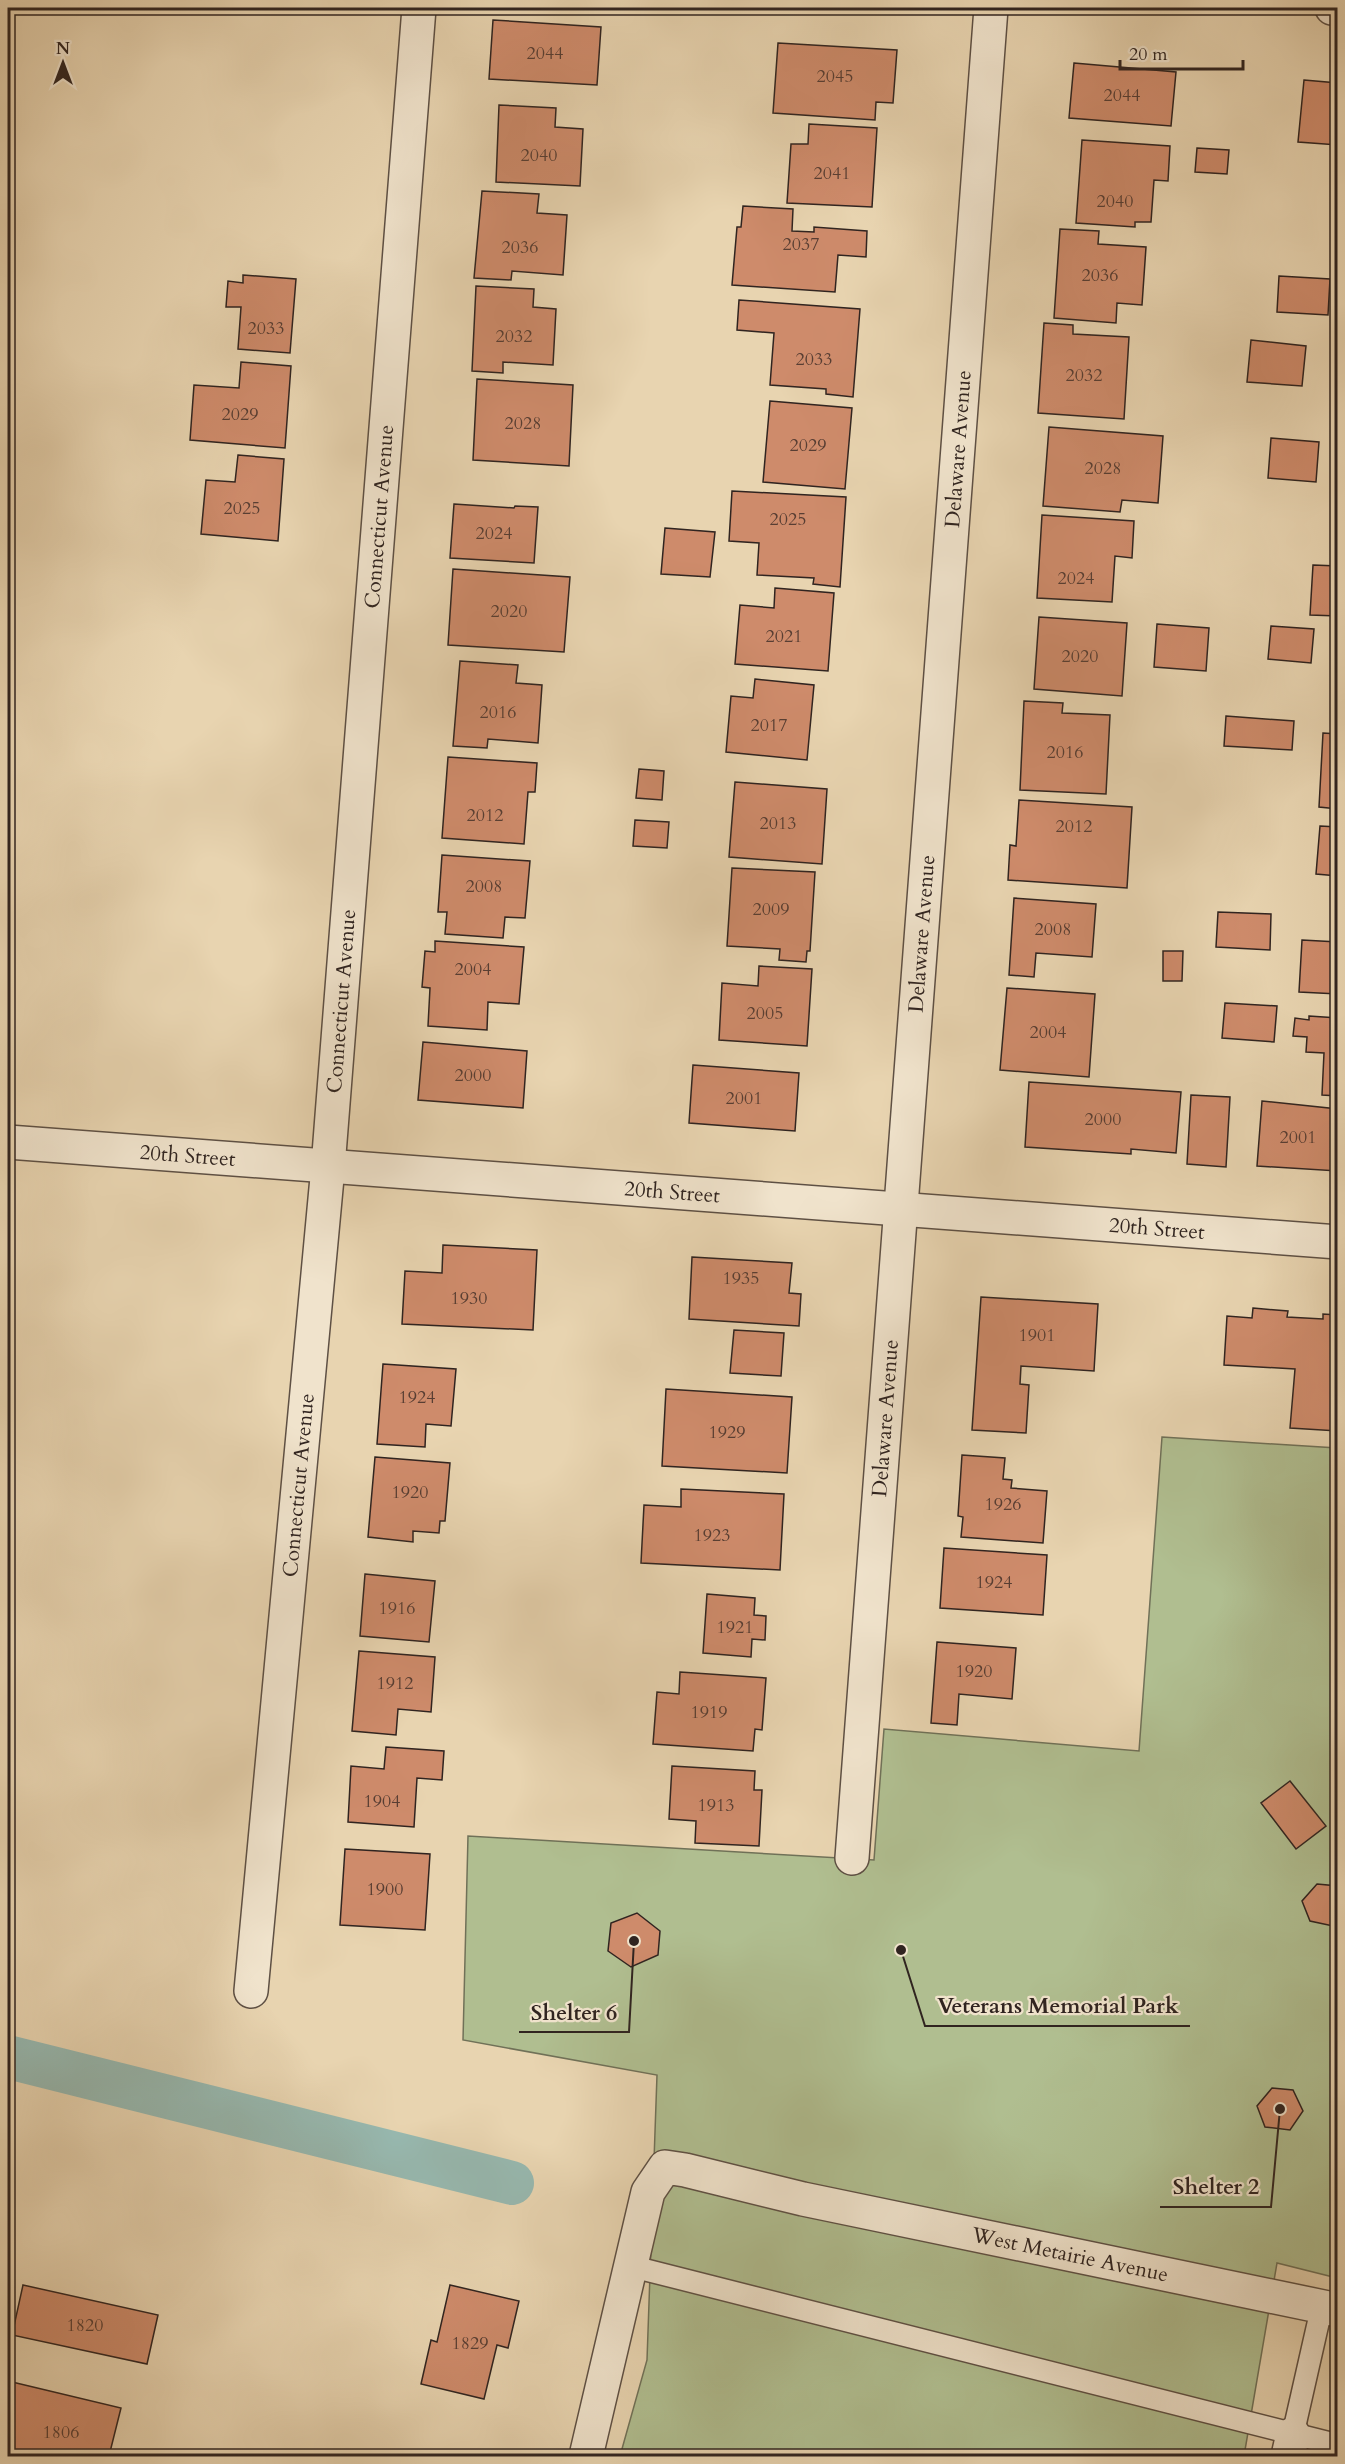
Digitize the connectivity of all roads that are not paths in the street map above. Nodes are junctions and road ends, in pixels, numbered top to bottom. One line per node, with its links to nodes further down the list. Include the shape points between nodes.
1 (419, 8): 6 (street, Connecticut Avenue)
2 (992, 8): 7 (street, Delaware Avenue)
3 (1332, 8): 4 (street)
4 (1338, 8)
5 (8, 1142): 6 (street, 20th Street)
6 (328, 1167): 7 (street, 20th Street); 10 (street, Connecticut Avenue)
7 (902, 1210): 8 (street, 20th Street); 9 (street, Delaware Avenue)
8 (1338, 1242)
9 (852, 1858)
10 (251, 1991)
11 (630, 2266): 12 (street, West Metairie Avenue, via 648,2192 665,2167); 13 (lane); 15 (street)
12 (1330, 2308): 13 (lane)
13 (1290, 2445): 14 (lane)
14 (1338, 2445)
15 (586, 2457)

